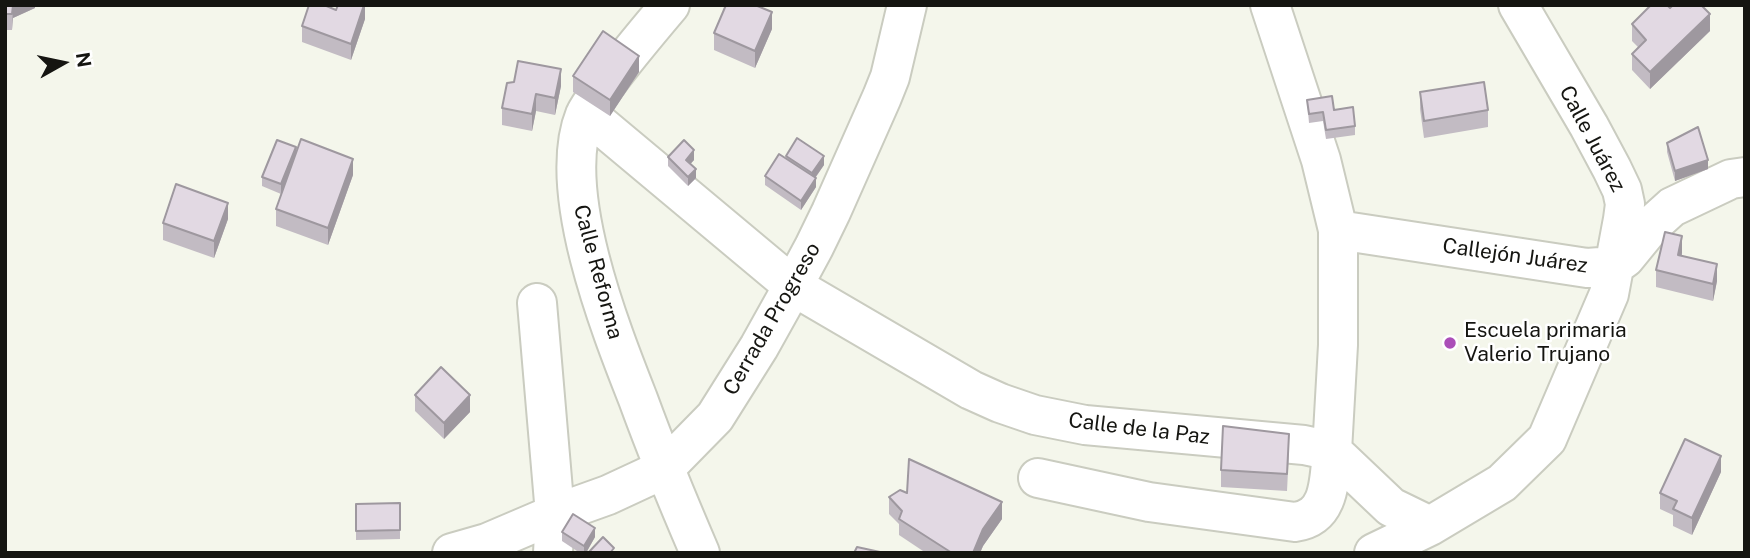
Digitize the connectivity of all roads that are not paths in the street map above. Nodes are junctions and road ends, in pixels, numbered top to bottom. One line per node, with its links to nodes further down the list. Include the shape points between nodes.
1 (670, 5): 5 (street, Calle Reforma)
2 (907, 5): 9 (street, Cerrada Progreso, via 882,97)
3 (1270, 5): 7 (street, via 1321,160)
4 (1518, 5): 8 (street, Calle Juárez, via 1618,181 1625,204)
5 (586, 113): 9 (street, Calle de la Paz); 12 (street, Calle Reforma, via 579,134 577,185 593,266)
6 (1745, 177): 8 (street, Callejón Juárez, via 1672,207)
7 (1338, 230): 8 (street, Callejón Juárez, via 1587,268); 11 (street)
8 (1614, 266): 15 (street, Calle Juárez, via 1609,294 1547,439 1502,484)
9 (793, 286): 11 (street, Calle de la Paz, via 971,390 1035,415 1085,425); 12 (street, Cerrada Progreso, via 715,417)
10 (537, 303): 14 (street)
11 (1332, 451): 13 (street, via 1321,508 1305,521 1295,522 1149,502); 15 (street, via 1391,507)
12 (664, 470): 14 (street, Cerrada Progreso); 18 (street, Calle Reforma)
13 (1038, 478)
14 (555, 514): 16 (street, Cerrada Progreso); 17 (street)
15 (1430, 526): 19 (street, Calle Juárez)
16 (452, 553)
17 (553, 553)
18 (700, 553)
19 (1374, 553)

